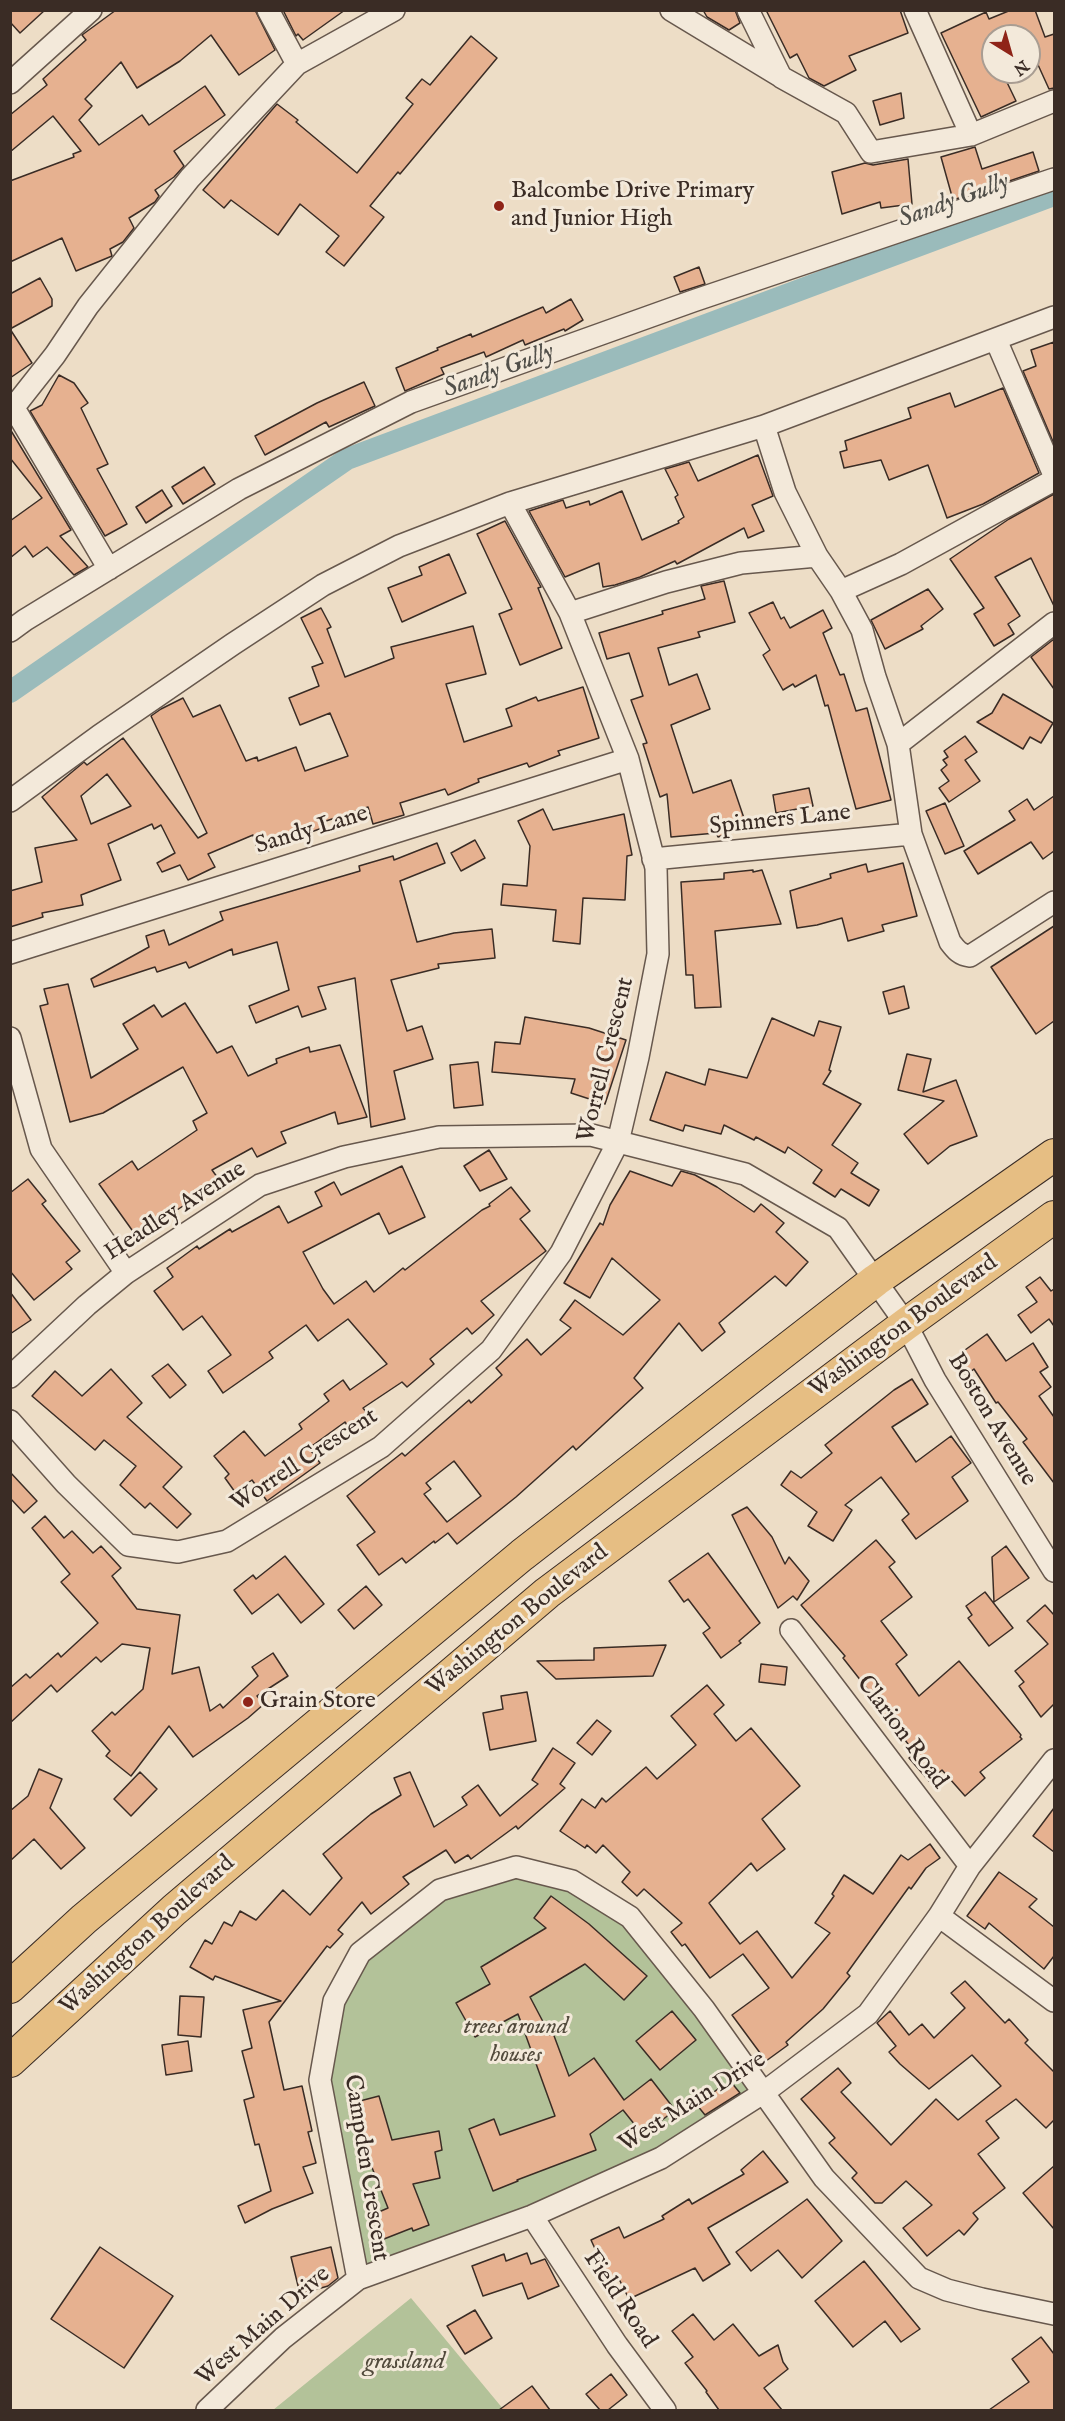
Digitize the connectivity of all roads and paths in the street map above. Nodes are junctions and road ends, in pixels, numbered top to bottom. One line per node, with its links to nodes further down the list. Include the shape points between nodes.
1 (91, 10): 9 (street)
2 (268, 10): 7 (street)
3 (394, 10): 7 (street)
4 (671, 10): 8 (street)
5 (748, 10): 8 (street)
6 (915, 10): 11 (street)
7 (297, 64): 15 (street, via 190,178 88,306)
8 (781, 77): 11 (street, via 846,113 871,152)
9 (10, 83)
10 (1054, 101): 11 (street)
11 (971, 135)
12 (1054, 179): 20 (street, via 704,297 411,402 239,489)
13 (1054, 317): 14 (street)
14 (996, 339): 16 (street); 17 (street)
15 (12, 410): 20 (street)
16 (764, 426): 18 (street); 19 (street, via 785,492)
17 (1054, 477): 21 (street, via 901,564)
18 (510, 503): 22 (street, Worrell Crescent); 27 (street, via 399,546 324,585 232,644)
19 (817, 556): 21 (street); 22 (street, via 741,562)
20 (109, 569): 24 (street)
21 (841, 591): 25 (street, via 862,630)
22 (570, 613): 26 (street, Worrell Crescent)
23 (1054, 623): 25 (street)
24 (10, 632)
25 (898, 744): 28 (street)
26 (628, 759): 29 (street, Worrell Crescent); 31 (street, Sandy Lane)
27 (10, 801)
28 (911, 834): 29 (street, Spinners Lane); 30 (street, via 950,942 963,955 970,956)
29 (653, 859): 33 (street, Worrell Crescent, via 658,954)
30 (1054, 902)
31 (10, 953)
32 (10, 1038): 36 (street, via 41,1149)
33 (618, 1142): 36 (street, Headley Avenue, via 591,1135 439,1137 344,1157 260,1185); 37 (street, Headley Avenue, via 745,1174 838,1228); 40 (street, Worrell Crescent, via 561,1253 491,1350 381,1447 227,1541 178,1552 128,1545)
34 (1054, 1155): 37 (highway, Washington Boulevard)
35 (1054, 1217): 38 (highway, Washington Boulevard)
36 (126, 1273): 39 (street, Headley Avenue)
37 (876, 1280): 38 (street, Headley Avenue); 46 (highway, Washington Boulevard, via 522,1555 84,1919)
38 (906, 1324): 41 (street, Boston Avenue, via 935,1380); 48 (highway, Washington Boulevard, via 547,1593 174,1910)
39 (10, 1377)
40 (10, 1421)
41 (1054, 1571)
42 (791, 1630): 44 (street, Clarion Road)
43 (1054, 1760): 44 (street, West Main Drive)
44 (970, 1866): 45 (street, West Main Drive)
45 (939, 1916): 47 (street); 49 (street, West Main Drive, via 868,2014)
46 (10, 1988)
47 (1054, 2001)
48 (10, 2061)
49 (763, 2093): 50 (street, West Main Drive, via 661,2158); 51 (street, Campden Crescent, via 704,2009 630,1917 572,1881 516,1867 440,1890 360,1953 334,2001 320,2080); 52 (street, Campden Crescent, via 824,2178 919,2278 947,2290)
50 (532, 2216): 51 (street, West Main Drive); 54 (street, Field Road)
51 (358, 2279): 53 (street, West Main Drive, via 283,2338)
52 (1054, 2314)
53 (207, 2410)
54 (665, 2410)

